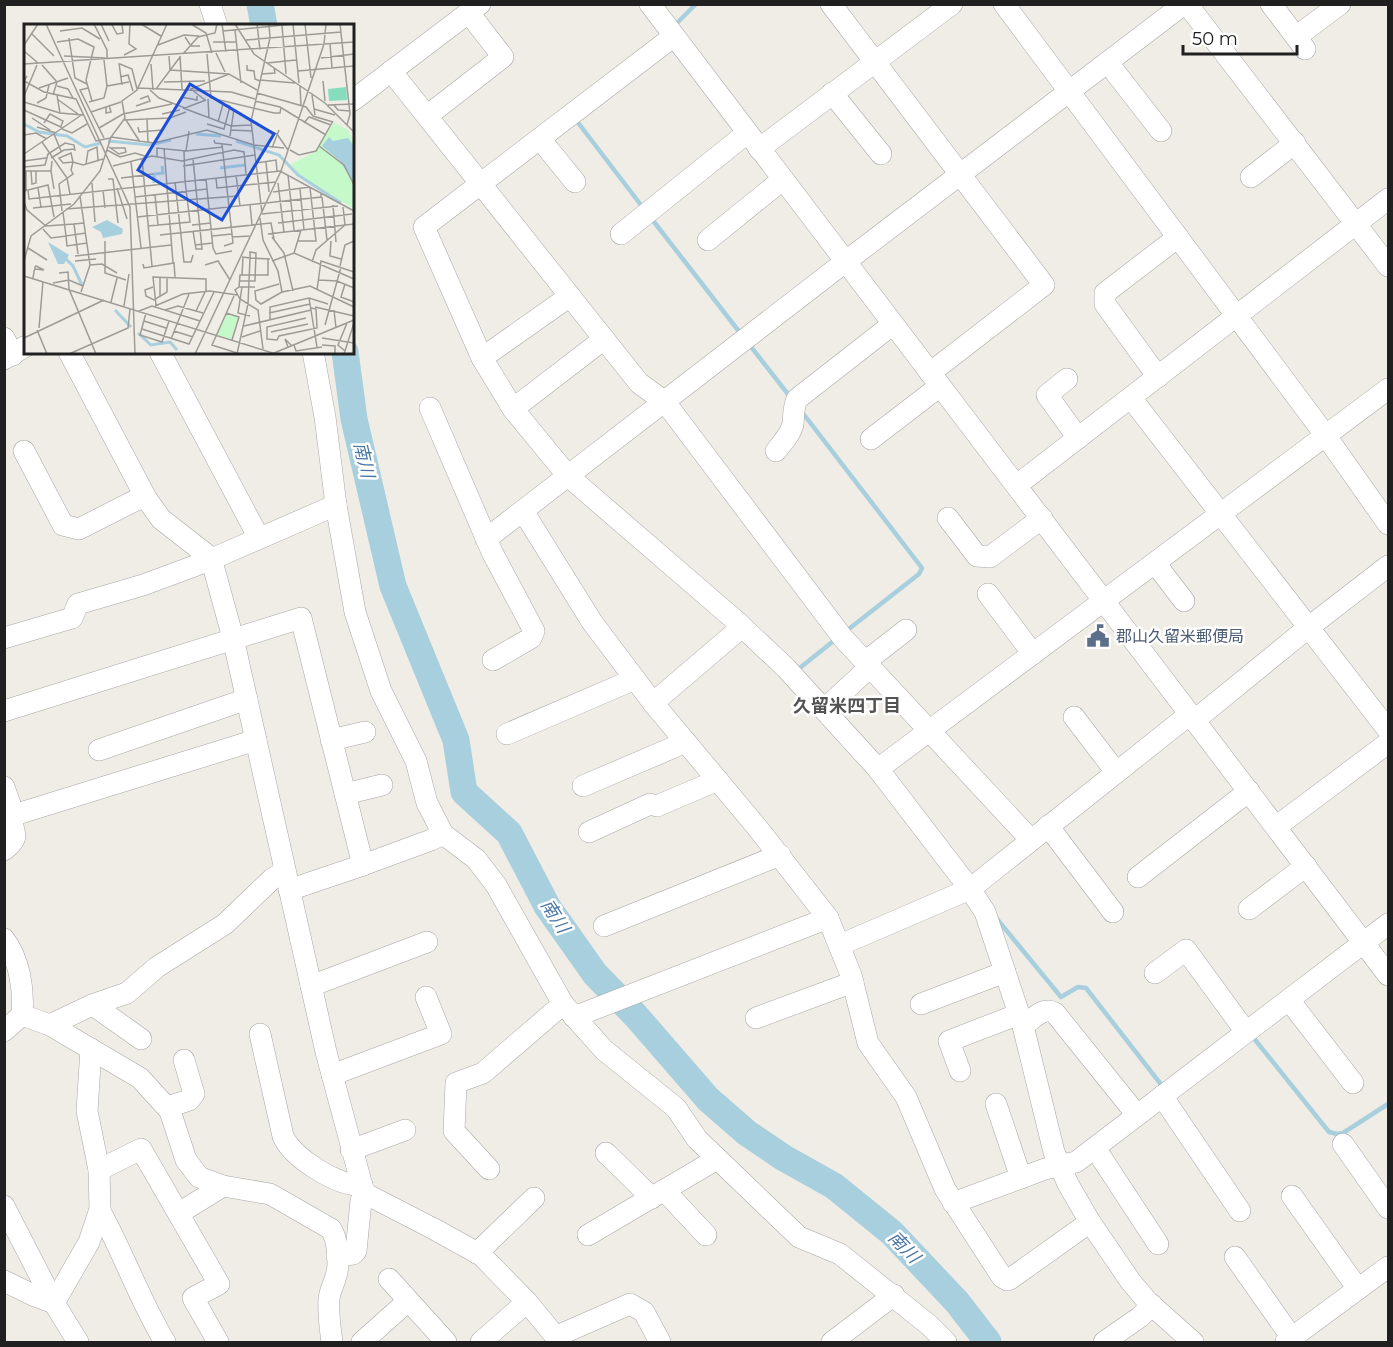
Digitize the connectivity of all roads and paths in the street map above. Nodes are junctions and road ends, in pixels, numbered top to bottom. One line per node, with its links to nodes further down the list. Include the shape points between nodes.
1 (210, 4): 10 (street)
2 (650, 4): 11 (street)
3 (831, 4): 12 (street)
4 (952, 4): 12 (street)
5 (1004, 4): 15 (street)
6 (1185, 4): 13 (street); 22 (street)
7 (1271, 4): 8 (street, via 1300,43)
8 (1340, 4)
9 (473, 8): 14 (street); 18 (street, via 503,57)
10 (216, 24)
11 (674, 36): 20 (street); 21 (street)
12 (874, 62): 16 (street); 24 (street)
13 (1108, 63): 15 (street); 19 (street)
14 (392, 71): 17 (street); 18 (street)
15 (1070, 92): 24 (street); 32 (street)
16 (832, 93): 21 (street); 23 (street)
17 (354, 100)
18 (427, 116): 28 (street)
19 (1161, 131)
20 (540, 139): 27 (street); 28 (street)
21 (753, 141): 26 (street); 31 (street)
22 (1294, 143): 25 (street); 30 (street)
23 (881, 154)
24 (960, 174): 34 (street); 45 (street, via 1044,285)
25 (1251, 177)
26 (782, 180): 33 (street); 34 (street)
27 (575, 182)
28 (480, 183): 36 (street); 43 (street, via 424,227)
29 (1389, 199): 30 (street)
30 (1357, 223): 35 (street); 37 (street)
31 (621, 234)
32 (1178, 237): 37 (street); 44 (street, via 1105,294 1105,304)
33 (708, 240)
34 (845, 262): 38 (street); 49 (street)
35 (1389, 266)
36 (570, 296): 39 (street); 43 (street)
37 (1236, 317): 44 (street); 52 (street)
38 (893, 324): 45 (street); 56 (street, via 797,399 793,426)
39 (604, 339): 49 (street, via 639,383); 51 (street)
40 (70, 354): 59 (street)
41 (161, 354): 66 (street)
42 (313, 354): 60 (street)
43 (482, 358): 51 (street)
44 (1158, 377): 48 (street)
45 (935, 379): 54 (street); 58 (street)
46 (1067, 379): 53 (street, via 1047,395)
47 (1389, 389): 52 (street)
48 (1131, 398): 53 (street); 62 (street)
49 (665, 402): 57 (street); 81 (street, via 843,638)
50 (430, 408): 67 (street)
51 (513, 409): 57 (street)
52 (1326, 436): 62 (street); 65 (street)
53 (1078, 438): 58 (street)
54 (871, 439)
55 (24, 451): 59 (street, via 63,525 79,529)
56 (776, 451)
57 (568, 476): 61 (street); 74 (street)
58 (1017, 485): 64 (street)
59 (144, 496): 68 (street, via 161,519)
60 (336, 505): 66 (street); 110 (street, via 368,656 416,761 427,803)
61 (523, 511): 67 (street); 82 (street, via 592,622)
62 (1222, 514): 69 (street); 75 (street)
63 (948, 518): 64 (street, via 977,556 990,557)
64 (1042, 518): 72 (street)
65 (1389, 524)
66 (259, 538): 68 (street)
67 (486, 539): 80 (street, via 534,631 531,638)
68 (211, 558): 77 (street, via 143,585 78,604 72,618); 78 (street)
69 (1155, 564): 72 (street); 73 (street)
70 (1389, 566): 75 (street)
71 (988, 594): 79 (street)
72 (1104, 601): 79 (street); 88 (street)
73 (1184, 602)
74 (742, 627): 84 (street); 98 (street, via 786,668)
75 (1309, 627): 88 (street); 89 (street)
76 (906, 630): 81 (street)
77 (4, 638)
78 (233, 638): 83 (street); 86 (street); 94 (street, via 300,618)
79 (1033, 654): 90 (street)
80 (493, 660)
81 (868, 665): 85 (street); 90 (street)
82 (635, 679): 84 (street); 92 (street)
83 (247, 699): 93 (street); 97 (street)
84 (653, 703): 95 (street)
85 (830, 704)
86 (4, 711)
87 (1074, 717): 99 (street)
88 (1192, 717): 99 (street); 104 (street)
89 (1389, 730)
90 (928, 731): 98 (street); 111 (street)
91 (365, 732): 94 (street)
92 (507, 734)
93 (256, 740): 106 (street); 117 (street)
94 (331, 740): 105 (street)
95 (686, 742): 100 (street); 102 (street)
96 (1389, 743): 108 (street)
97 (99, 750)
98 (878, 769): 118 (street)
99 (1116, 772): 107 (street)
100 (718, 780): 109 (street, via 657,806 650,804); 113 (street)
101 (382, 785): 105 (street)
102 (584, 786)
103 (4, 787): 106 (street)
104 (1249, 791): 108 (street); 116 (street)
105 (345, 794): 114 (street)
106 (14, 816): 112 (street, via 17,836)
107 (1048, 826): 111 (street); 120 (street)
108 (1277, 826): 115 (street)
109 (590, 832)
110 (443, 834): 114 (street); 137 (street, via 476,859 496,885)
111 (1030, 840): 118 (street)
112 (4, 850)
113 (780, 855): 121 (street); 123 (street)
114 (363, 865): 117 (street)
115 (1306, 866): 119 (street); 126 (street)
116 (1138, 877)
117 (287, 880): 132 (street); 136 (street, via 273,879 225,924 157,967 127,993)
118 (970, 889): 127 (street); 128 (street, via 985,912)
119 (1249, 909)
120 (1113, 912)
121 (828, 918): 127 (street); 137 (street, via 665,981)
122 (1389, 924): 126 (street)
123 (604, 926)
124 (4, 939): 138 (street, via 16,958)
125 (427, 942): 132 (street)
126 (1364, 943): 130 (street); 134 (street)
127 (840, 945): 131 (street)
128 (1005, 972): 135 (street); 140 (street)
129 (1155, 973): 143 (street, via 1186,950)
130 (1389, 975)
131 (853, 982): 139 (street); 170 (street, via 868,1043 906,1097)
132 (311, 986): 149 (street)
133 (426, 997): 149 (street, via 441,1034)
134 (1289, 1000): 143 (street); 150 (street)
135 (921, 1004)
136 (93, 1005): 141 (street); 145 (street)
137 (569, 1010): 160 (street, via 604,1050 676,1108); 162 (street, via 483,1073 456,1083 454,1131)
138 (22, 1015): 141 (street); 142 (street)
139 (756, 1018)
140 (1021, 1020): 148 (street, via 949,1041); 154 (street, via 1043,1011 1055,1013); 161 (street)
141 (50, 1025): 146 (street)
142 (4, 1031)
143 (1246, 1032): 151 (street)
144 (260, 1034): 166 (street, via 287,1145 321,1172)
145 (141, 1040)
146 (91, 1049): 153 (street, via 135,1074); 163 (street, via 87,1111)
147 (184, 1060): 153 (street, via 194,1094 189,1101)
148 (960, 1071)
149 (332, 1075): 158 (street)
150 (1353, 1083)
151 (1162, 1096): 154 (street); 174 (street)
152 (996, 1104): 164 (street)
153 (168, 1107): 165 (street, via 191,1169 199,1177)
154 (1137, 1115): 157 (street)
155 (405, 1130): 158 (street)
156 (1344, 1144): 172 (street)
157 (1095, 1148): 161 (street, via 1076,1162); 179 (street)
158 (351, 1150): 166 (street)
159 (606, 1153): 167 (street)
160 (717, 1159): 167 (street); 187 (street, via 799,1237 840,1254)
161 (1060, 1166): 164 (street); 176 (street)
162 (489, 1169)
163 (99, 1170): 173 (street); 175 (street, via 141,1149)
164 (1021, 1178): 170 (street)
165 (223, 1186): 175 (street); 181 (street, via 270,1194 329,1227 335,1236)
166 (363, 1189): 180 (street); 181 (street, via 356,1251)
167 (658, 1194): 177 (street); 178 (street)
168 (1292, 1196): 186 (street)
169 (534, 1198): 180 (street)
170 (953, 1203): 176 (street, via 1006,1280)
171 (4, 1206): 190 (street)
172 (1389, 1208)
173 (99, 1211): 190 (street, via 89,1242); 195 (street)
174 (1240, 1211)
175 (179, 1213): 196 (street, via 219,1284 193,1298)
176 (1090, 1222): 191 (street, via 1125,1274)
177 (588, 1235)
178 (706, 1235)
179 (1158, 1244)
180 (477, 1253): 189 (street)
181 (337, 1256): 197 (street, via 337,1274 329,1302)
182 (1235, 1257): 193 (street)
183 (1389, 1267): 186 (street)
184 (389, 1279): 188 (street)
185 (4, 1281): 190 (street)
186 (1358, 1289): 193 (street)
187 (894, 1295): 202 (street); 203 (street)
188 (408, 1301): 198 (street); 199 (street)
189 (527, 1302): 192 (street); 200 (street)
190 (54, 1303): 194 (street)
191 (1159, 1312): 204 (street, via 1140,1317); 205 (street); 206 (street)
192 (559, 1339): 201 (street, via 630,1304 644,1312)
193 (1289, 1340)
194 (78, 1342)
195 (165, 1342)
196 (218, 1342)
197 (332, 1342)
198 (362, 1342)
199 (446, 1342)
200 (481, 1342)
201 (660, 1342)
202 (832, 1342)
203 (946, 1342)
204 (1104, 1342)
205 (1172, 1342)
206 (1193, 1342)

